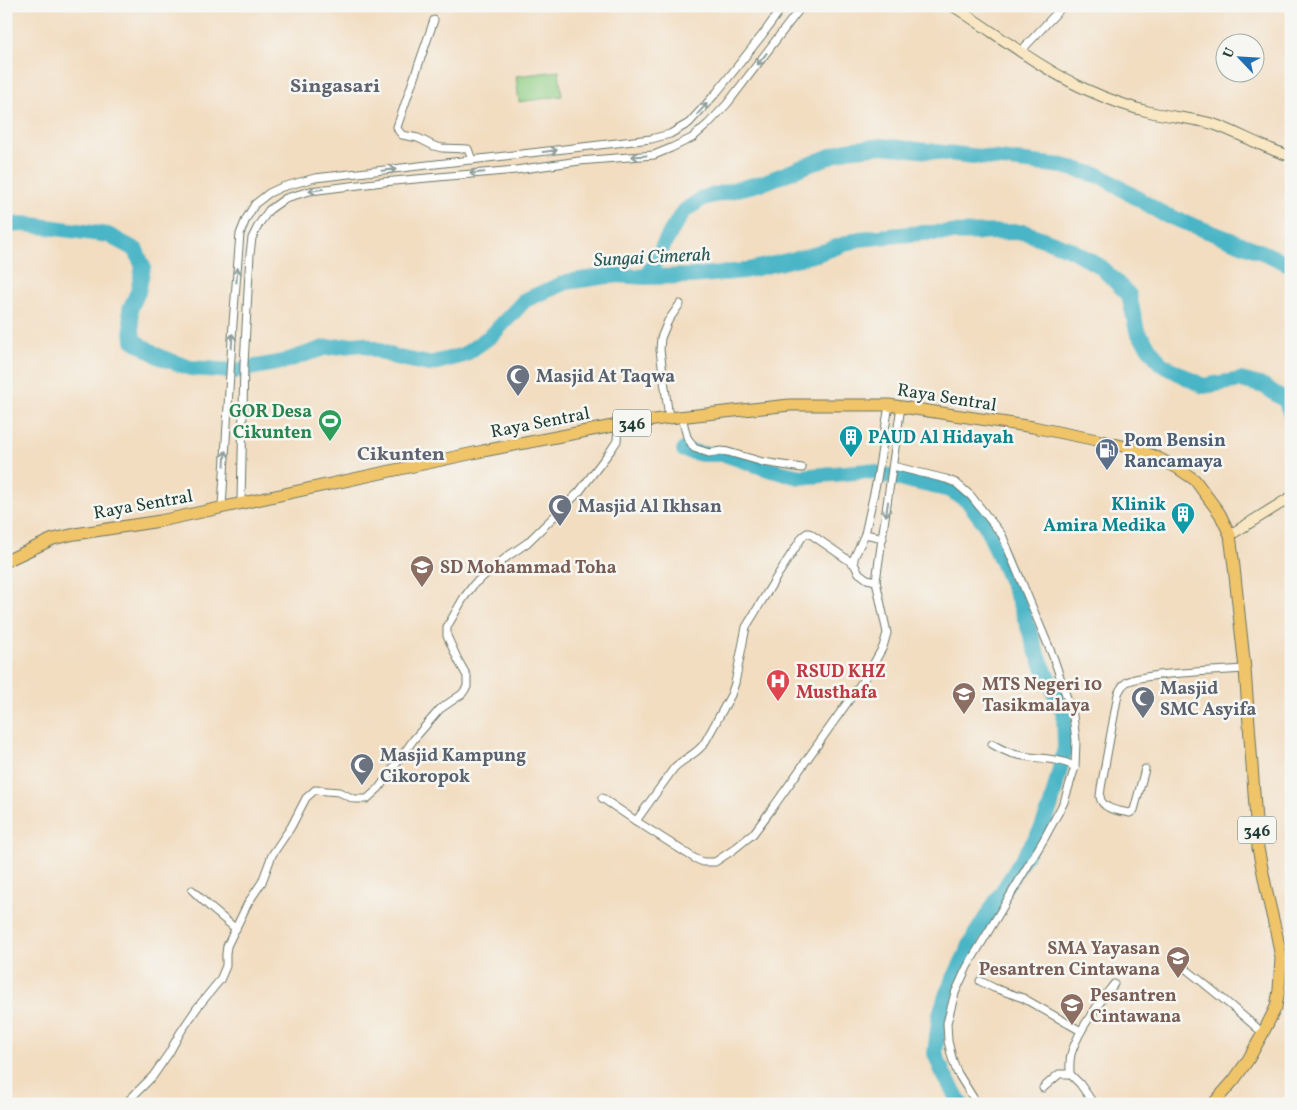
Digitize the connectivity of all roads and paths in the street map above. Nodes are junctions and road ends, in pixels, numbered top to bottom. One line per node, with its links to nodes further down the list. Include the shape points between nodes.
1 (783, 6): 6 (street)
2 (802, 6): 7 (street)
3 (953, 6): 8 (main road)
4 (1063, 6): 8 (street)
5 (434, 20): 11 (street, via 397,127 402,135 434,146 468,149)
6 (763, 34): 7 (street); 9 (street, one-way to 6, via 670,134 688,124)
7 (774, 43): 12 (street, one-way to 12, via 727,104 692,138 654,155)
8 (1021, 51): 10 (main road, via 1086,90 1150,112 1215,125)
9 (516, 155): 11 (street); 12 (street)
10 (1291, 156)
11 (472, 160): 13 (street, one-way to 11)
12 (516, 170): 14 (street, one-way to 14)
13 (363, 173): 14 (street); 16 (street, one-way to 13, via 240,234 255,204 282,187 315,178)
14 (364, 184): 17 (street, one-way to 17, via 310,191 286,198 269,210 259,224 252,238 250,254)
15 (680, 304): 21 (street, via 668,320 661,338)
16 (231, 364): 17 (street); 27 (street, one-way to 16)
17 (244, 364): 26 (street)
18 (889, 405): 19 (main road, Raya Sentral / 346); 20 (main road, Raya Sentral / 346, via 790,405); 28 (street)
19 (901, 406): 24 (street); 29 (main road, Raya Sentral / 346, via 1057,432 1154,456 1196,480 1220,514)
20 (682, 417): 21 (main road, Raya Sentral / 346); 23 (street, via 687,438 694,448)
21 (669, 418): 22 (main road, Raya Sentral / 346)
22 (618, 425): 26 (main road, Raya Sentral / 346); 41 (street, via 617,441 579,492 527,543 474,584 463,599 448,627 447,636 467,676 467,687 462,694 440,709 367,799 315,790 308,795 272,855 262,882)
23 (802, 468)
24 (892, 468): 30 (street, one-way to 30); 36 (street, via 956,483 971,496 1002,535 1054,659 1073,716)
25 (1291, 497): 29 (main road)
26 (241, 502): 27 (main road, Raya Sentral / 346)
27 (222, 507): 31 (main road, Raya Sentral / 346, via 53,539)
28 (865, 534): 30 (street); 32 (street)
29 (1230, 535): 34 (main road, 346)
30 (883, 538): 33 (street)
31 (6, 561)
32 (854, 564): 33 (street, via 859,573); 39 (street, via 809,534 803,536 746,627 735,683 705,742 674,768)
33 (876, 581): 39 (street, via 887,633 883,647 869,672 753,834 715,862 703,862)
34 (1245, 668): 37 (street, via 1145,677 1125,683 1118,694 1101,788 1103,803 1116,810 1130,813 1134,810); 46 (main road, 346, via 1258,848 1281,958 1276,1007)
35 (992, 744): 36 (street, via 1014,754 1065,762)
36 (1075, 767): 50 (street, via 1064,802 955,993 947,1022 948,1041 958,1072)
37 (1145, 769)
38 (602, 798): 39 (street)
39 (636, 821)
40 (192, 890): 41 (street)
41 (236, 929): 49 (street, via 227,946 226,966 220,980 197,1008 153,1076)
42 (1174, 960): 46 (street)
43 (980, 981): 45 (street, via 1023,998)
44 (1114, 984): 45 (street)
45 (1082, 1031): 47 (street, via 1072,1052)
46 (1264, 1033): 52 (main road, 346, via 1234,1080)
47 (1070, 1074): 48 (street, via 1058,1074); 51 (street)
48 (1042, 1088)
49 (125, 1104)
50 (977, 1104)
51 (1094, 1104)
52 (1213, 1104)

